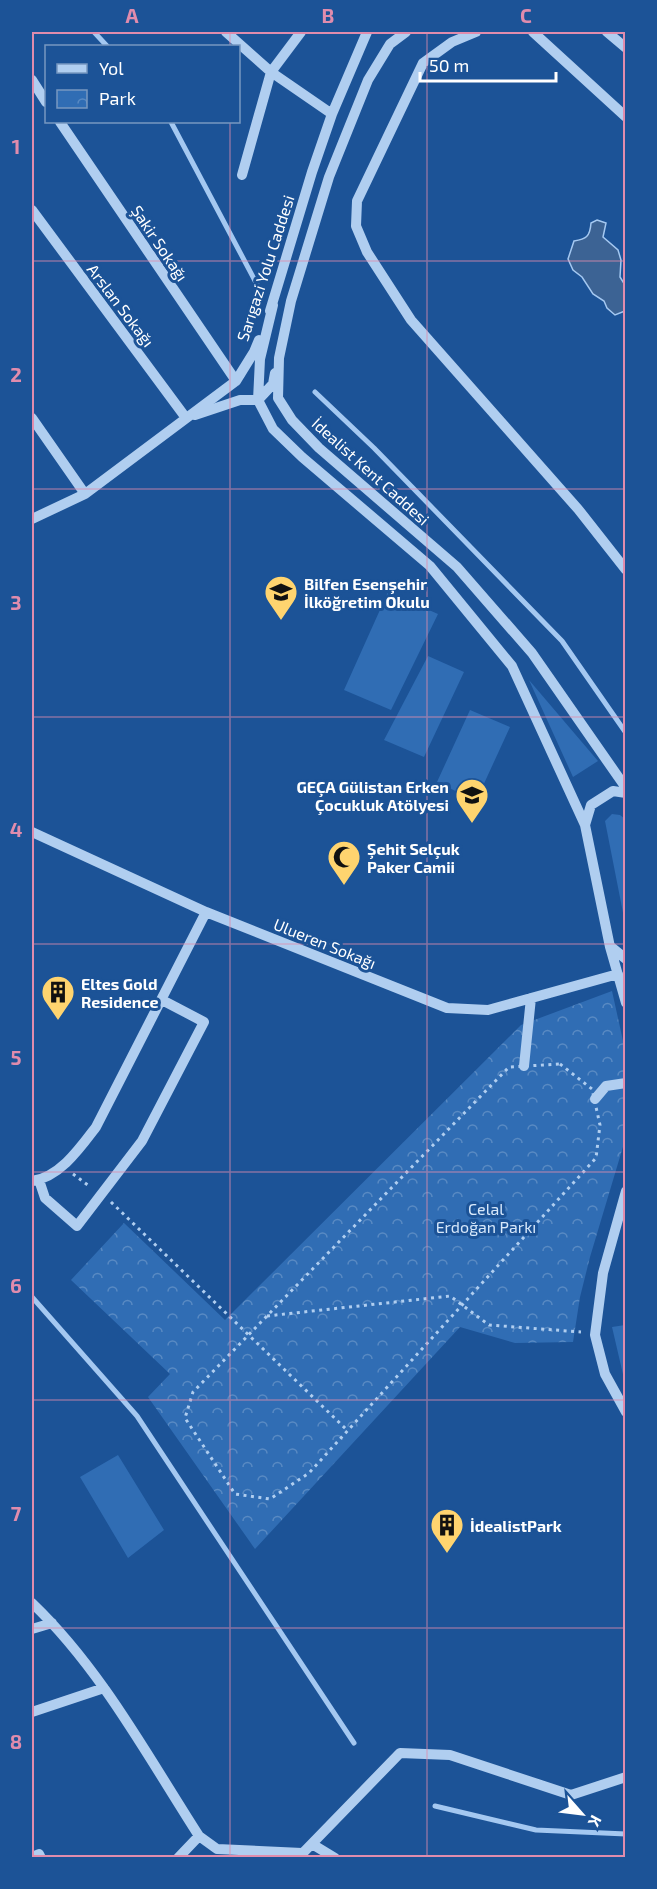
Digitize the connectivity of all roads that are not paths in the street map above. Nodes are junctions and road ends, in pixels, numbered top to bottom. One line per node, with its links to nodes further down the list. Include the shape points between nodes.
1 (226, 32): 9 (street)
2 (301, 32): 9 (street)
3 (368, 32): 12 (street, Sarıgazi Yolu Caddesi)
4 (406, 32): 18 (street, İdealist Kent Caddesi, via 390,44 368,80 328,177 291,300)
5 (476, 32): 25 (street, via 452,42 423,63 357,201 356,226 367,252 411,320 578,509)
6 (533, 32): 13 (street)
7 (607, 32): 8 (street)
8 (626, 48)
9 (271, 72): 12 (street); 15 (street)
10 (32, 80): 11 (street)
11 (45, 100)
12 (332, 114): 17 (street, Sarıgazi Yolu Caddesi)
13 (626, 117)
14 (61, 123): 19 (street, Şakir Sokağı)
15 (242, 175)
16 (32, 210): 22 (street, Arslan Sokağı)
17 (273, 305): 19 (street, Sarıgazi Yolu Caddesi, via 254,352); 20 (street, via 260,359)
18 (279, 358): 20 (street, via 273,384); 26 (street, İdealist Kent Caddesi, via 278,398 292,420 457,567 532,653)
19 (236, 381): 22 (street, Sarıgazi Yolu Caddesi)
20 (258, 400): 22 (street, via 240,400); 28 (street, İdealist Kent Caddesi, via 273,429 302,457 430,566 512,666)
21 (32, 418): 23 (street)
22 (186, 418): 23 (street, Sarıgazi Yolu Caddesi)
23 (85, 494): 24 (street, Sarıgazi Yolu Caddesi)
24 (32, 519)
25 (626, 570)
26 (626, 788)
27 (626, 793): 28 (street, via 613,791 591,805)
28 (585, 825): 31 (street, İdealist Kent Caddesi)
29 (32, 832): 30 (street, Ulueren Sokağı)
30 (206, 912): 34 (street, Ulueren Sokağı, via 447,1008 488,1011); 35 (street)
31 (610, 947): 32 (street); 33 (street, İdealist Kent Caddesi)
32 (626, 959)
33 (618, 974): 34 (street, Ulueren Sokağı); 36 (street, İdealist Kent Caddesi)
34 (531, 998): 37 (street)
35 (162, 1000): 40 (street, via 96,1127 62,1166); 40 (street, via 204,1022 142,1141 77,1226 45,1198)
36 (626, 1003)
37 (524, 1066)
38 (626, 1083): 39 (street, via 606,1086)
39 (595, 1099)
40 (35, 1181)
41 (626, 1191): 42 (street, via 603,1273 595,1333 605,1374)
42 (626, 1412)
43 (32, 1603): 44 (street)
44 (52, 1623): 45 (street); 46 (street)
45 (32, 1629)
46 (104, 1688): 47 (street); 49 (street)
47 (32, 1712)
48 (626, 1777): 50 (street, via 571,1795 450,1755 400,1753)
49 (199, 1836): 51 (street, via 218,1849); 54 (street)
50 (312, 1844): 51 (street); 55 (street)
51 (301, 1855)
52 (32, 1857): 53 (street)
53 (41, 1857)
54 (178, 1857)
55 (335, 1857)

